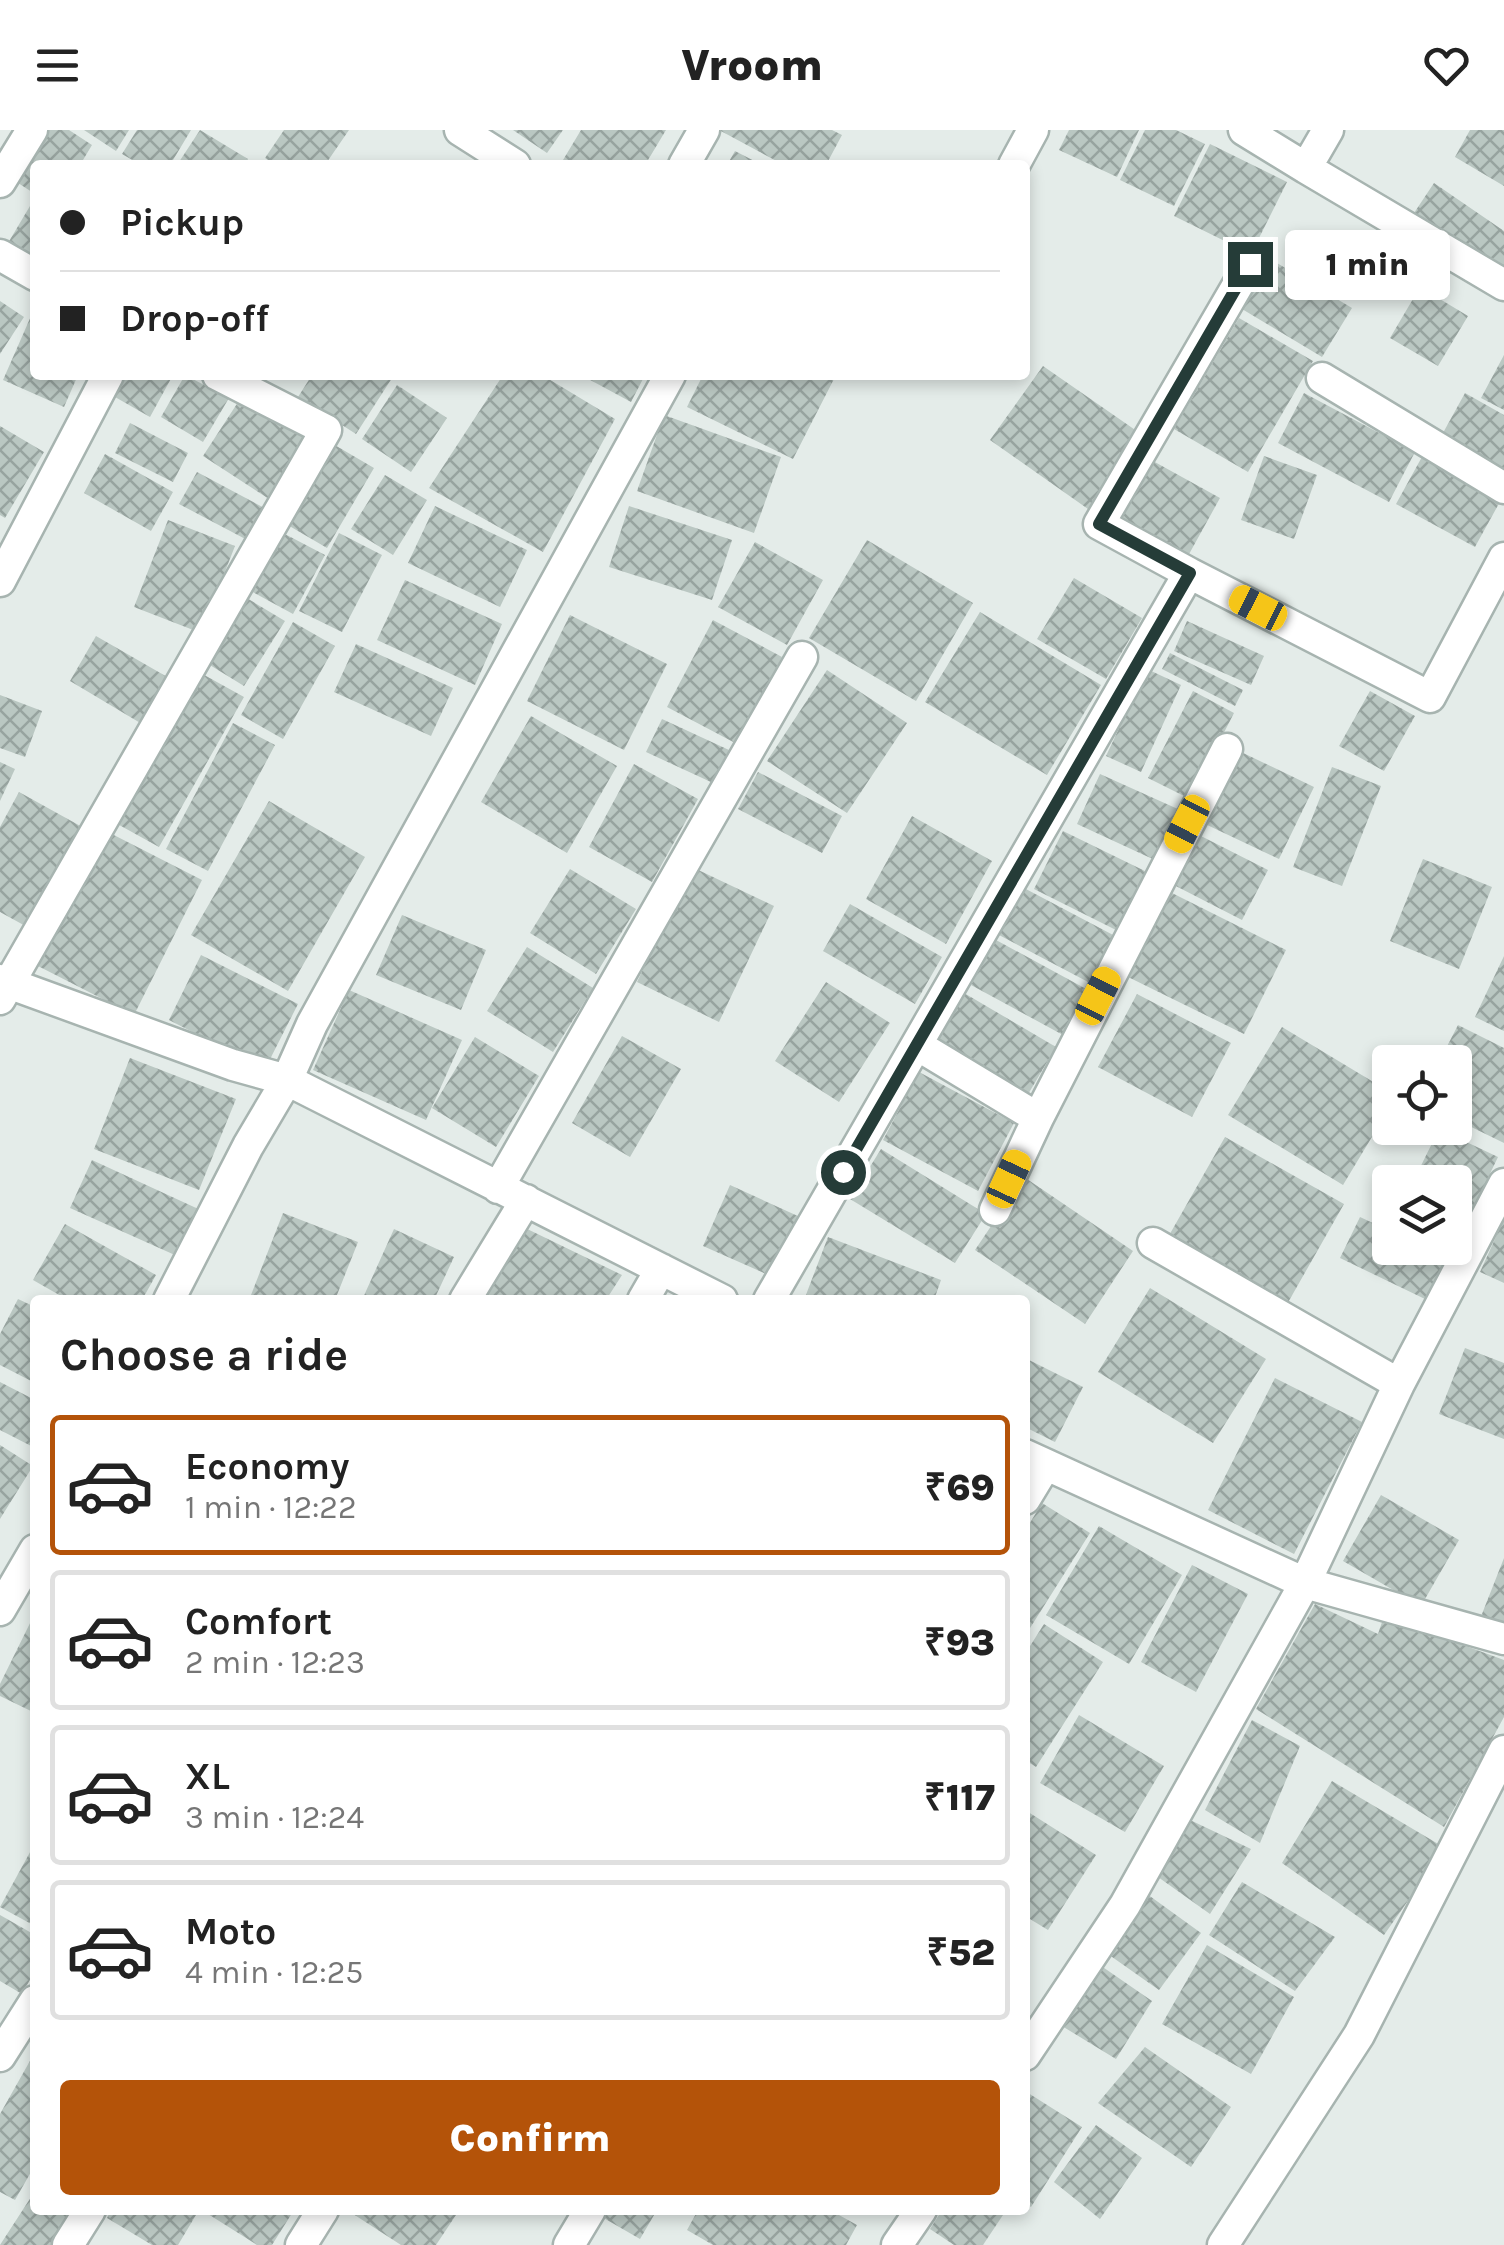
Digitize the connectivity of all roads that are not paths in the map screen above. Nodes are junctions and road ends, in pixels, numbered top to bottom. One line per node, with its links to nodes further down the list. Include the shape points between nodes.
1 (32, 130): 11 (street)
2 (460, 130): 7 (street)
3 (704, 130): 8 (street)
4 (1032, 130): 9 (street)
5 (1244, 130): 10 (street)
6 (1328, 130): 10 (street)
7 (507, 160)
8 (687, 160)
9 (1017, 160)
10 (1306, 168): 15 (street)
11 (0, 182)
12 (0, 255): 14 (street)
13 (1250, 264): 22 (street, via 1099,524)
14 (30, 272)
15 (1504, 285)
16 (1322, 378): 20 (street)
17 (105, 380): 23 (street)
18 (228, 380): 26 (street, via 326,430)
19 (667, 380): 28 (street)
20 (1504, 488)
21 (1504, 558): 22 (street, via 1430,696)
22 (1190, 573): 27 (street)
23 (0, 581)
24 (802, 657): 31 (street)
25 (1228, 748): 29 (street)
26 (3, 988): 28 (street)
27 (918, 1045): 29 (street); 39 (street)
28 (287, 1080): 31 (street); 35 (street)
29 (1038, 1118): 32 (street)
30 (1504, 1184): 40 (street)
31 (512, 1194): 34 (street); 36 (street)
32 (995, 1210)
33 (1153, 1243): 40 (street)
34 (661, 1269): 37 (street); 38 (street)
35 (173, 1295)
36 (468, 1295)
37 (645, 1295)
38 (712, 1295)
39 (772, 1295)
40 (1399, 1384): 43 (street)
41 (1035, 1460): 43 (street)
42 (30, 1559): 44 (street)
43 (1305, 1583): 45 (street); 48 (street, via 1125,1905)
44 (0, 1610)
45 (1504, 1639)
46 (1504, 1752): 58 (street, via 1359,2034)
47 (30, 2009): 49 (street)
48 (1030, 2047)
49 (0, 2056)
50 (87, 2215): 54 (street)
51 (320, 2215): 55 (street)
52 (587, 2215): 56 (street)
53 (917, 2215): 57 (street)
54 (68, 2245)
55 (301, 2245)
56 (569, 2245)
57 (897, 2245)
58 (1223, 2245)

